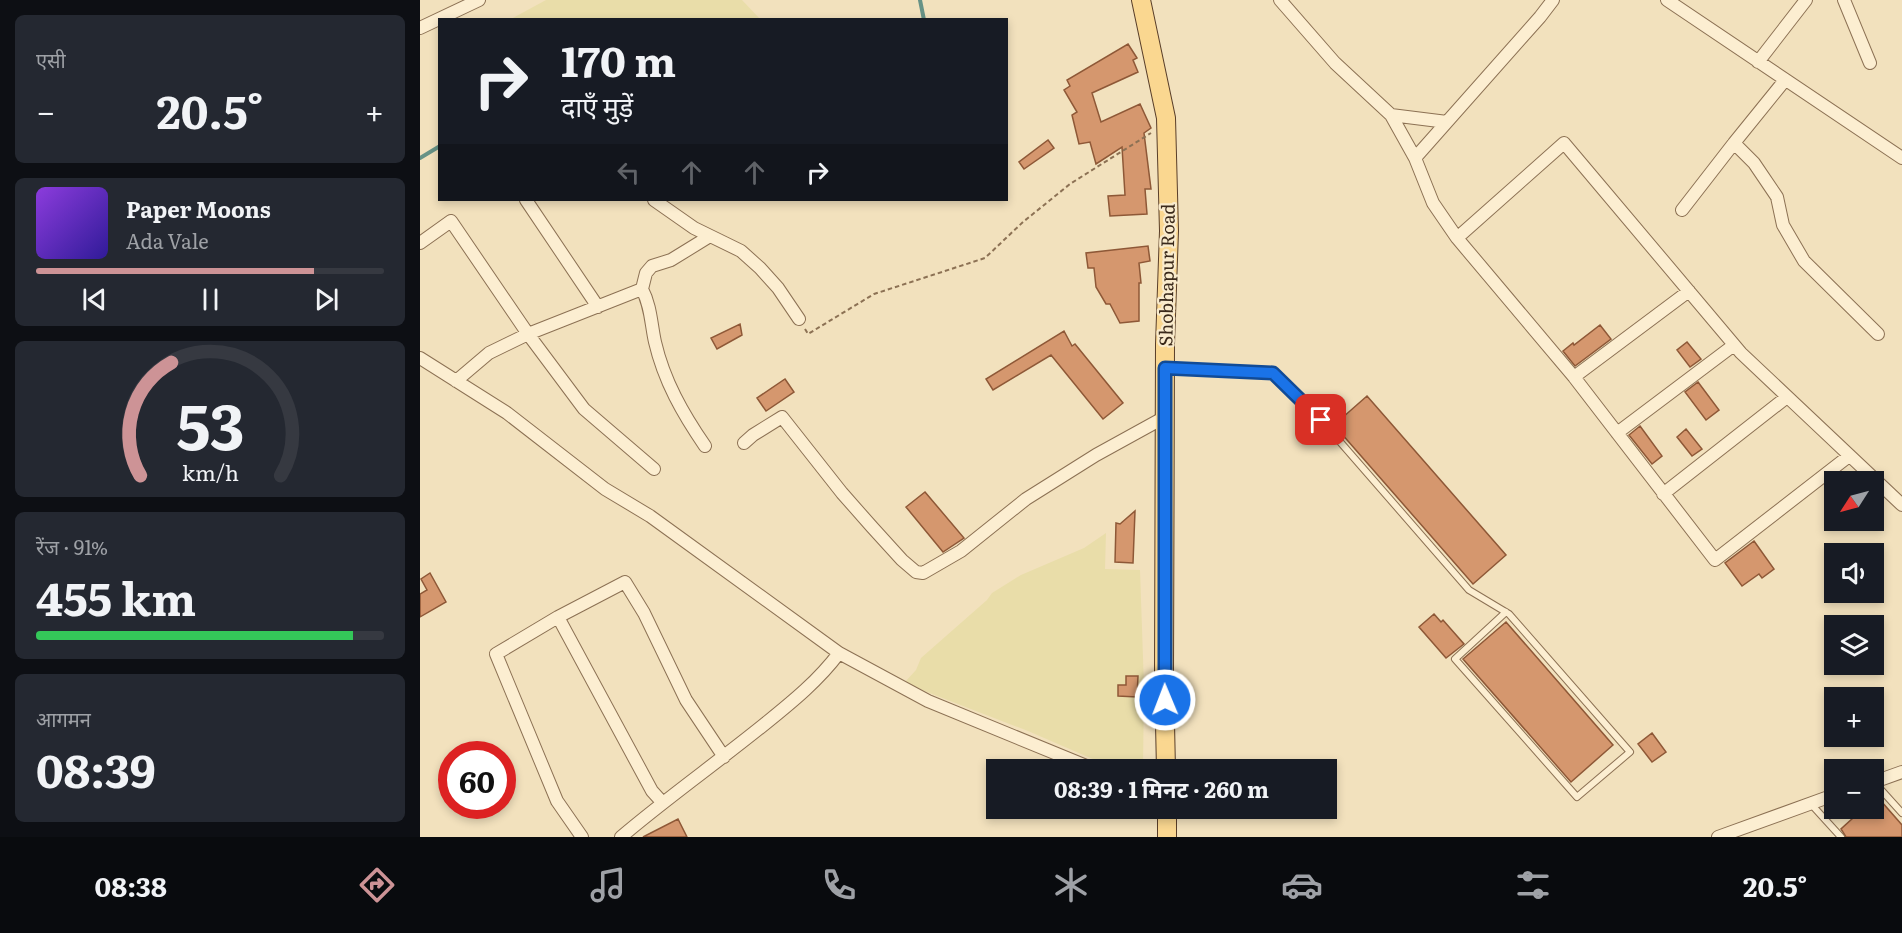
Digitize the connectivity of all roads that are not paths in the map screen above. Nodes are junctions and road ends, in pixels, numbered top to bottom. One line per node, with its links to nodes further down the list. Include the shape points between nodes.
1 (479, 0): 8 (street)
2 (1141, 0): 33 (main road, Shobhapur Road, via 1166,124 1169,231)
3 (1280, 0): 14 (street, via 1335,63)
4 (1553, 0): 15 (street)
5 (1667, 0): 11 (street)
6 (1806, 0): 11 (street)
7 (1844, 0): 12 (street)
8 (441, 18)
9 (438, 19): 10 (street)
10 (420, 28)
11 (1758, 62): 13 (street)
12 (1870, 63)
13 (1785, 80): 16 (street); 18 (street)
14 (1391, 115): 15 (street); 17 (street)
15 (1447, 122): 17 (street)
16 (1734, 143): 21 (street); 30 (street, via 1777,196 1783,225 1803,261)
17 (1415, 158): 23 (street, via 1433,203)
18 (1902, 158)
19 (527, 201): 27 (street)
20 (655, 201): 22 (street)
21 (1682, 210)
22 (710, 236): 25 (street, via 652,266); 28 (street, via 741,251 760,268)
23 (1457, 238): 26 (street, via 1564,143); 34 (street)
24 (420, 243): 29 (street, via 451,221)
25 (642, 289): 27 (street); 40 (street, via 672,390)
26 (1689, 291): 31 (street); 34 (street)
27 (598, 307): 29 (street)
28 (799, 319)
29 (528, 334): 35 (street, via 489,353); 42 (street, via 584,409)
30 (1878, 334)
31 (1734, 345): 36 (street); 38 (street)
32 (420, 358): 35 (street)
33 (1165, 368): 37 (main road, Shobhapur Road); 45 (lane, via 1273,373 1321,420 1470,591)
34 (1574, 377): 38 (street)
35 (456, 381): 47 (street, via 507,413 605,489 650,516)
36 (1787, 397): 41 (street); 43 (street)
37 (1165, 417): 39 (street, via 1026,499 961,551 922,573 902,560 842,494 782,417); 50 (main road, Shobhapur Road)
38 (1617, 433): 43 (street)
39 (744, 443)
40 (705, 446)
41 (1849, 456): 43 (street, via 1715,560); 44 (street)
42 (654, 470)
43 (1663, 494)
44 (1902, 506)
45 (1506, 612): 45 (lane, via 1455,659 1577,797 1630,752)
46 (558, 617): 48 (street, via 624,582 644,612 686,700); 55 (street, via 652,791); 59 (street, via 496,654 557,801)
47 (839, 653): 48 (street, via 793,700); 49 (street, via 928,701)
48 (724, 757): 55 (street)
49 (1069, 759)
50 (1166, 759)
51 (1902, 772): 52 (street)
52 (1884, 778)
53 (1884, 793): 57 (lane)
54 (1824, 799): 56 (street)
55 (662, 802): 60 (street)
56 (1811, 804): 62 (street); 63 (lane)
57 (1902, 813)
58 (1166, 819): 61 (main road)
59 (582, 837)
60 (621, 837)
61 (1167, 837)
62 (1718, 837)
63 (1841, 837)

